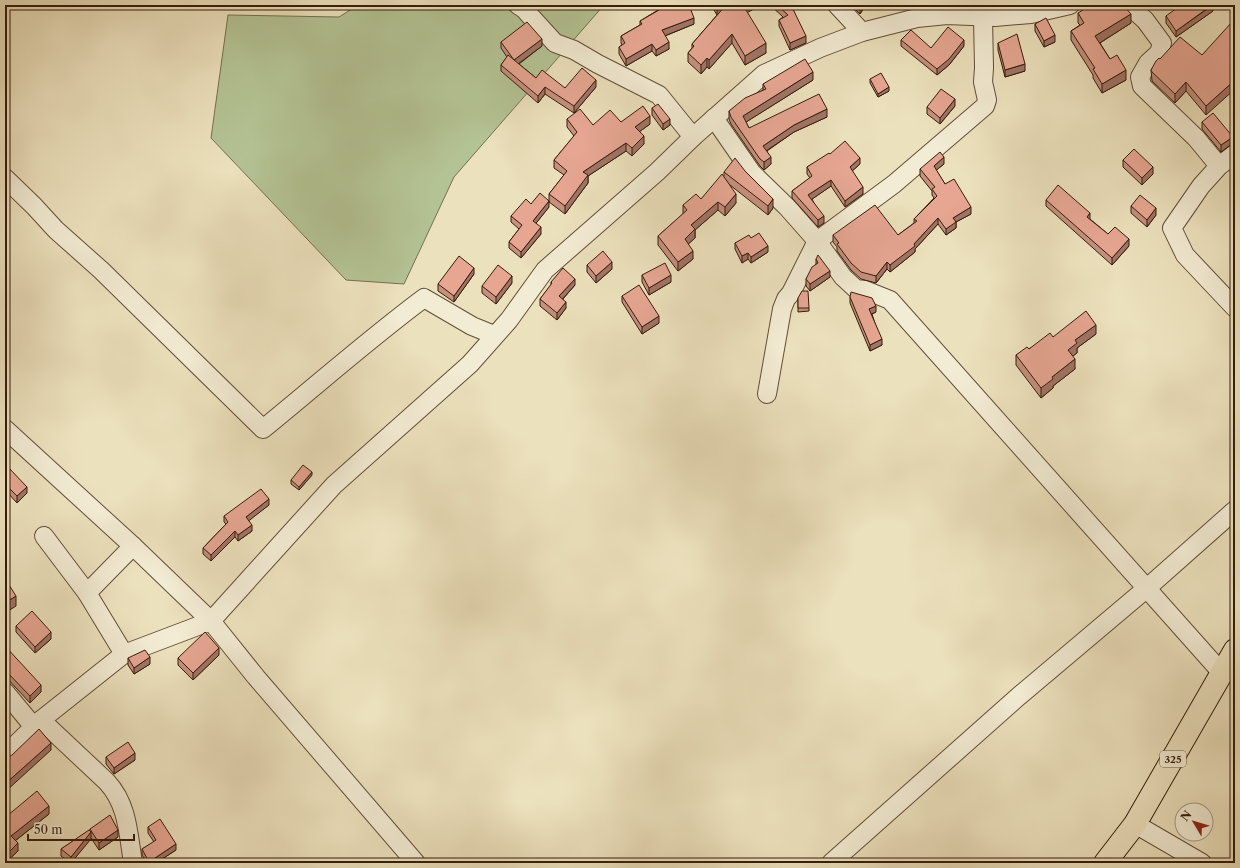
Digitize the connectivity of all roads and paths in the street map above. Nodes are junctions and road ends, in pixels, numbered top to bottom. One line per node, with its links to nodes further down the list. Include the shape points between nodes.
1 (518, 5): 8 (street, via 555,43 574,50 659,95)
2 (838, 5): 6 (street)
3 (1070, 5): 5 (street, via 1031,14)
4 (1128, 5): 10 (street, via 1145,20 1162,43 1159,53 1148,63 1140,77 1142,86 1196,138)
5 (983, 17): 6 (street, via 947,15 917,18); 12 (street, via 983,82 987,100 985,106 880,195)
6 (862, 32): 7 (street, via 764,74)
7 (714, 118): 8 (street); 12 (street, via 752,173 788,207)
8 (693, 137): 14 (street, via 545,270 509,320)
9 (1235, 154): 10 (street)
10 (1219, 166): 13 (street, via 1201,186 1172,228 1185,255)
11 (5, 178): 14 (street, via 263,429 424,298 472,326)
12 (818, 241): 15 (street, via 782,309); 20 (street, via 843,277 856,289 890,300)
13 (1235, 308)
14 (494, 335): 22 (street, via 470,364 334,485)
15 (767, 394)
16 (5, 429): 19 (street)
17 (1235, 510): 20 (street)
18 (44, 536): 21 (street)
19 (133, 546): 21 (street); 22 (street)
20 (1147, 588): 25 (street); 32 (street, via 1019,696)
21 (87, 593): 24 (street)
22 (211, 621): 24 (street); 31 (street, via 256,678)
23 (1235, 650): 25 (highway, 325)
24 (124, 654): 27 (street)
25 (1222, 673): 29 (highway, 325)
26 (5, 692): 27 (street)
27 (37, 724): 28 (street); 30 (street, via 116,792 125,813)
28 (5, 756)
29 (1135, 824): 33 (highway, 325); 34 (street)
30 (133, 863)
31 (416, 863)
32 (831, 863)
33 (1105, 863)
34 (1202, 863)

